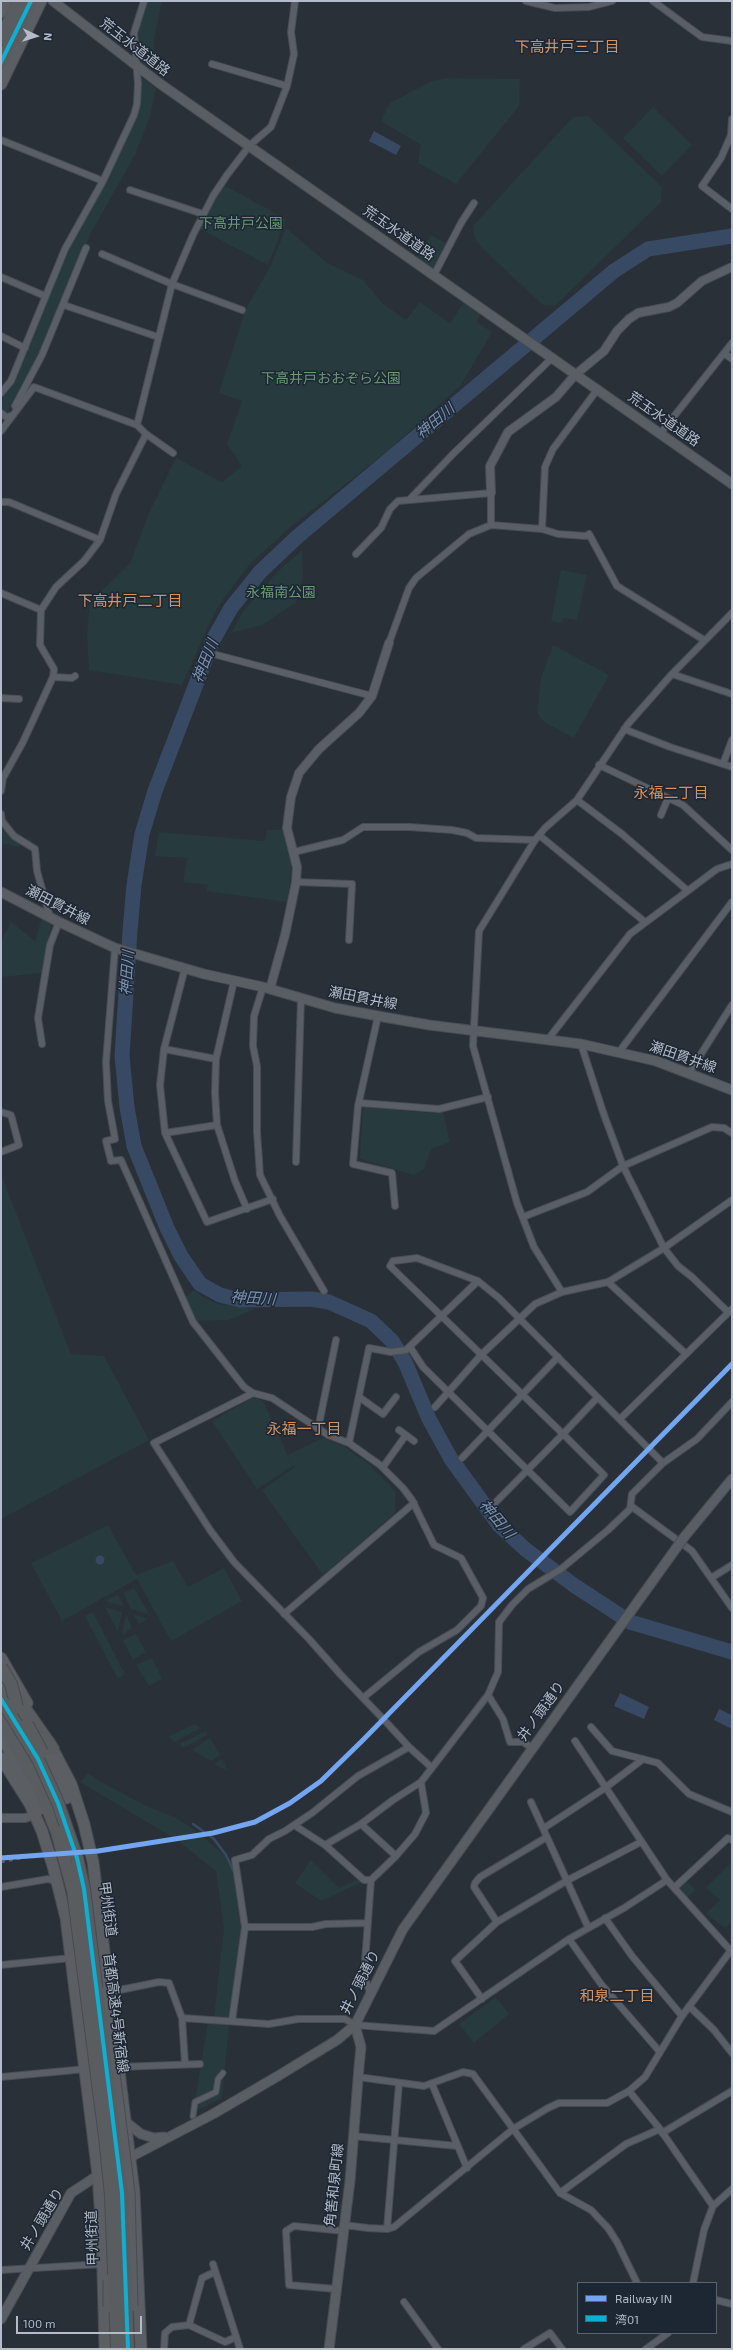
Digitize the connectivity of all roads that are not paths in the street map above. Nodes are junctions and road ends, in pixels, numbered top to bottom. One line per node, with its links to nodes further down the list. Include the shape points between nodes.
1 (6, 1): 11 (highway)
2 (19, 1): 12 (highway)
3 (31, 1): 14 (highway)
4 (41, 1): 17 (highway)
5 (54, 1): 16 (main road, 荒玉水道道路)
6 (144, 1): 16 (street, via 134,33)
7 (294, 1): 18 (street, via 291,32 294,54)
8 (526, 1): 9 (street, via 555,8 589,7)
9 (612, 1)
10 (653, 1): 13 (street, via 702,37)
11 (1, 12)
12 (1, 38)
13 (732, 41)
14 (1, 62)
15 (212, 64): 18 (street)
16 (138, 66): 22 (main road, 荒玉水道道路); 23 (street, via 136,109)
17 (1, 84)
18 (287, 86): 22 (street, via 271,127)
19 (732, 119): 20 (street)
20 (732, 135): 26 (street, via 721,158 702,186)
21 (1, 140): 23 (street)
22 (250, 145): 27 (street); 31 (main road, 荒玉水道道路)
23 (103, 181): 34 (street, via 65,249)
24 (130, 190): 27 (street)
25 (474, 203): 31 (street)
26 (732, 209)
27 (203, 214): 33 (street)
28 (86, 248): 35 (street)
29 (102, 254): 33 (street)
30 (732, 268): 44 (street, via 702,281 669,307 638,313 617,331 604,351)
31 (434, 275): 42 (main road, 荒玉水道道路)
32 (1, 277): 34 (street)
33 (172, 284): 36 (street); 38 (street)
34 (44, 296): 40 (street)
35 (64, 304): 38 (street); 48 (street, via 42,355)
36 (242, 310)
37 (1, 336): 40 (street)
38 (158, 337): 49 (street)
39 (732, 343): 41 (street)
40 (25, 348): 46 (street, via 11,381)
41 (724, 353): 43 (street); 52 (street)
42 (552, 358): 44 (main road, 荒玉水道道路); 56 (street)
43 (732, 359)
44 (575, 375): 45 (main road, 荒玉水道道路); 55 (street, via 556,397 508,432 490,466)
45 (597, 390): 52 (main road, 荒玉水道道路); 59 (street, via 553,449 545,467)
46 (1, 393)
47 (1, 413): 48 (street)
48 (9, 419): 49 (street, via 34,387); 50 (street)
49 (137, 425): 51 (street)
50 (1, 430)
51 (146, 434): 53 (street); 60 (street, via 121,483)
52 (660, 434): 54 (main road, 荒玉水道道路)
53 (173, 453)
54 (730, 480)
55 (491, 493): 56 (street); 58 (street)
56 (410, 499): 61 (street, via 398,501 390,509 381,528)
57 (1, 502): 60 (street, via 9,502)
58 (490, 525): 59 (street); 66 (street, via 469,534 416,578 409,588)
59 (542, 529): 65 (street, via 558,534 590,534 617,586)
60 (100, 540): 63 (street, via 88,556 56,587)
61 (356, 554)
62 (1, 593): 63 (street)
63 (41, 610): 70 (street, via 40,644 54,669)
64 (732, 613): 65 (street)
65 (704, 640): 68 (street)
66 (389, 643): 72 (street)
67 (217, 656): 72 (street)
68 (672, 674): 71 (street); 75 (street)
69 (74, 676): 70 (street)
70 (53, 677): 80 (street, via 3,778)
71 (732, 694)
72 (372, 696): 88 (street, via 359,713 318,749 299,772 287,828)
73 (1, 698): 74 (street)
74 (19, 699)
75 (624, 729): 77 (street); 78 (street)
76 (732, 740): 77 (street)
77 (723, 764): 79 (street)
78 (599, 765): 81 (street); 82 (street)
79 (732, 767)
80 (1, 791)
81 (668, 798): 84 (street); 87 (street, via 683,805)
82 (577, 800): 85 (street); 91 (street, via 622,834)
83 (1, 814): 94 (street, via 2,821 14,836 35,849 37,870)
84 (660, 814)
85 (539, 835): 86 (street); 96 (street)
86 (534, 840): 88 (street, via 476,838 452,830 363,827 344,840); 105 (street, via 479,931)
87 (732, 850)
88 (294, 852): 90 (street)
89 (732, 864): 91 (street, via 718,869)
90 (296, 882): 97 (street, via 352,884); 101 (street, via 285,935)
91 (687, 890): 96 (street)
92 (1, 892): 94 (main road, 瀬田貫井線)
93 (732, 902): 110 (street)
94 (50, 917): 95 (main road, 瀬田貫井線)
95 (59, 922): 98 (main road, 瀬田貫井線); 107 (street, via 50,945 38,1018)
96 (645, 922): 106 (street, via 630,934)
97 (350, 940)
98 (120, 949): 99 (main road, 瀬田貫井線); 142 (street, via 106,1062 108,1101 115,1139 106,1141 111,1161 121,1160 193,1322 244,1387)
99 (185, 968): 100 (main road, 瀬田貫井線); 109 (street)
100 (234, 981): 101 (main road, 瀬田貫井線); 111 (street)
101 (267, 988): 102 (main road, 瀬田貫井線); 123 (street, via 254,1016 253,1046 257,1066 258,1159 260,1174)
102 (301, 998): 104 (main road, 瀬田貫井線); 121 (street)
103 (732, 1005): 112 (street)
104 (378, 1016): 105 (main road, 瀬田貫井線); 115 (street)
105 (472, 1030): 106 (main road, 瀬田貫井線); 114 (street, via 473,1046)
106 (549, 1038): 108 (main road, 瀬田貫井線)
107 (42, 1044)
108 (581, 1044): 110 (main road, 瀬田貫井線); 122 (street)
109 (164, 1049): 111 (street); 118 (street, via 160,1085)
110 (619, 1052): 112 (main road, 瀬田貫井線)
111 (216, 1060): 117 (street)
112 (689, 1072): 113 (main road, 瀬田貫井線)
113 (732, 1090)
114 (488, 1097): 115 (street, via 439,1108); 127 (street)
115 (360, 1103): 125 (street, via 353,1164 392,1173)
116 (1, 1112): 120 (street, via 11,1115 19,1145)
117 (217, 1125): 118 (street); 126 (street)
118 (165, 1133): 126 (street, via 207,1222)
119 (732, 1133): 122 (street, via 724,1128 712,1128)
120 (1, 1152)
121 (296, 1162)
122 (623, 1166): 127 (street, via 587,1192); 128 (street)
123 (273, 1199): 126 (street); 131 (street, via 280,1216)
124 (732, 1200): 128 (street)
125 (395, 1206)
126 (247, 1209)
127 (522, 1217): 132 (street)
128 (664, 1248): 130 (street); 133 (street, via 678,1266)
129 (478, 1281): 134 (street); 134 (street, via 417,1258 393,1261 390,1266); 135 (street, via 499,1298)
130 (608, 1282): 132 (street); 138 (street)
131 (324, 1291)
132 (562, 1292): 135 (street, via 535,1304)
133 (730, 1311): 138 (street)
134 (442, 1316): 137 (street); 139 (street)
135 (517, 1318): 139 (street); 140 (street)
136 (336, 1340): 150 (street)
137 (408, 1349): 141 (street); 144 (street, via 393,1352 369,1348)
138 (686, 1354): 149 (street)
139 (481, 1355): 141 (street); 143 (street)
140 (558, 1357): 143 (street); 146 (street)
141 (448, 1391): 148 (street); 152 (street)
142 (253, 1393): 150 (street, via 272,1398); 168 (street, via 154,1443 220,1544)
143 (522, 1394): 152 (street); 153 (street)
144 (359, 1396): 145 (street, via 383,1414); 156 (street)
145 (396, 1397)
146 (597, 1398): 149 (street); 153 (street)
147 (732, 1402): 158 (street, via 698,1439)
148 (435, 1407)
149 (620, 1419): 158 (street)
150 (318, 1429): 156 (street)
151 (399, 1430): 154 (street)
152 (488, 1431): 157 (street); 160 (street)
153 (563, 1434): 160 (street); 160 (street, via 604,1475 570,1512)
154 (406, 1435): 155 (street); 159 (street)
155 (414, 1441)
156 (349, 1443): 159 (street)
157 (462, 1458)
158 (663, 1463): 164 (street, via 632,1494)
159 (383, 1467): 162 (street, via 404,1488)
160 (528, 1470): 163 (street)
161 (732, 1479): 184 (main road, 井ノ頭通り, bridge, via 685,1536)
162 (414, 1503): 168 (street); 175 (street, via 434,1545 461,1558 483,1598 481,1606 457,1630 419,1652)
163 (494, 1505)
164 (631, 1506): 166 (street, via 692,1551); 174 (street, via 608,1530 561,1569 528,1589 499,1622 498,1672)
165 (732, 1565): 166 (street)
166 (711, 1578): 167 (street)
167 (732, 1608)
168 (284, 1614): 175 (street)
169 (1, 1658): 185 (highway)
170 (1, 1667): 177 (highway, bridge, via 11,1684)
171 (1, 1674): 185 (highway)
172 (1, 1680): 177 (highway, bridge)
173 (1, 1685): 203 (highway, via 46,1754 64,1787)
174 (488, 1695): 184 (street, via 503,1719 510,1742 523,1742); 188 (street)
175 (363, 1698): 183 (street)
176 (1, 1699): 213 (highway, 首都高速4号新宿線, bridge, via 38,1760 58,1803 77,1858)
177 (17, 1707): 213 (highway, bridge, via 44,1755 65,1805 78,1849)
178 (1, 1720): 192 (highway, 首都高速4号新宿線)
179 (591, 1727): 187 (street, via 612,1751)
180 (1, 1731): 192 (highway)
181 (1, 1736): 204 (highway, 甲州街道, via 37,1801)
182 (575, 1741): 190 (street)
183 (409, 1747): 188 (street); 197 (street, via 358,1776)
184 (532, 1748): 224 (main road, 井ノ頭通り, via 403,1929)
185 (53, 1749): 203 (highway, via 71,1784 84,1824)
186 (1, 1758): 194 (highway)
187 (643, 1759): 190 (street); 193 (street, via 658,1763 689,1794)
188 (431, 1768): 189 (street)
189 (421, 1782): 196 (street); 205 (street, via 426,1813 415,1834)
190 (605, 1788): 198 (street); 201 (street)
191 (531, 1802): 198 (street)
192 (48, 1807): 277 (highway, 首都高速4号新宿線, bridge, via 66,1860 78,1922 111,2195)
193 (732, 1812)
194 (35, 1815): 195 (street); 204 (highway)
195 (1, 1818)
196 (361, 1824): 202 (street); 205 (street)
197 (294, 1826): 202 (street); 217 (street, via 269,1839 252,1855 235,1860)
198 (544, 1828): 199 (street)
199 (547, 1837): 208 (street); 215 (street, via 480,1877 475,1883 474,1887)
200 (732, 1840): 212 (street, via 728,1838)
201 (641, 1842): 208 (street); 209 (street)
202 (325, 1845): 207 (street, via 364,1880)
203 (86, 1846): 223 (highway, 甲州街道)
204 (52, 1849): 206 (highway, 甲州街道)
205 (396, 1856): 207 (street)
206 (56, 1865): 210 (highway); 276 (highway, 甲州街道, bridge, via 71,1917 106,2195)
207 (371, 1880): 216 (street)
208 (568, 1880): 215 (street); 218 (street)
209 (667, 1880): 212 (street); 214 (street)
210 (57, 1882): 211 (street, via 48,1879); 221 (highway)
211 (1, 1887)
212 (674, 1888): 220 (street)
213 (84, 1889): 278 (highway, 首都高速4号新宿線, bridge, via 122,2193)
214 (605, 1918): 218 (street); 227 (street, via 632,1956)
215 (497, 1922): 225 (street, via 455,1961)
216 (368, 1923): 217 (street, via 312,1927); 224 (street, via 364,1976)
217 (245, 1927): 229 (street)
218 (588, 1927): 219 (street)
219 (569, 1939): 225 (street); 231 (street, via 588,1968)
220 (731, 1951): 226 (street)
221 (72, 1958): 222 (street); 236 (highway)
222 (1, 1965)
223 (107, 1992): 228 (street, via 165,1981 173,1990); 235 (highway); 279 (highway, 甲州街道, bridge, via 129,2192)
224 (370, 1992): 230 (main road, 井ノ頭通り)
225 (482, 2000): 230 (street, via 434,2030)
226 (689, 2006): 227 (street); 232 (street, via 714,2030)
227 (682, 2016): 231 (street)
228 (182, 2018): 229 (street); 233 (street)
229 (232, 2021): 230 (street, via 269,2024 298,2019 345,2019)
230 (355, 2025): 239 (main road, 角筈和泉町線, via 361,2047); 248 (main road, 井ノ頭通り, via 318,2052)
231 (660, 2052): 242 (street, via 645,2076)
232 (732, 2053)
233 (185, 2064): 234 (street); 235 (street)
234 (200, 2064)
235 (119, 2066): 245 (highway)
236 (86, 2069): 238 (street); 254 (highway)
237 (223, 2072): 244 (street, via 218,2079 216,2092 195,2102)
238 (1, 2076)
239 (358, 2077): 240 (street); 249 (main road, 角筈和泉町線)
240 (399, 2083): 241 (street, via 424,2086); 250 (street)
241 (432, 2084): 246 (street, via 463,2072 473,2074); 251 (street)
242 (629, 2091): 246 (street, via 607,2103 559,2103); 247 (street)
243 (732, 2091): 247 (street)
244 (193, 2116)
245 (126, 2122): 248 (main road, via 141,2134 154,2138); 252 (highway)
246 (513, 2129): 253 (street); 256 (street)
247 (661, 2130): 256 (street, via 626,2144); 257 (street)
248 (179, 2131): 252 (main road, 井ノ頭通り)
249 (353, 2136): 250 (street); 258 (main road, 角筈和泉町線)
250 (394, 2141): 251 (street); 259 (street)
251 (457, 2146): 253 (street)
252 (130, 2157): 254 (main road, 井ノ頭通り); 280 (highway)
253 (467, 2168): 259 (street, via 394,2227)
254 (98, 2175): 260 (highway); 262 (main road, 井ノ頭通り, via 71,2193)
255 (732, 2188): 257 (street)
256 (560, 2193): 265 (street, via 591,2210 602,2221 617,2242)
257 (713, 2206): 266 (street, via 701,2242)
258 (344, 2228): 259 (street); 267 (main road, 角筈和泉町線); 267 (street, via 294,2226 286,2231 289,2285)
259 (387, 2229)
260 (103, 2264): 262 (street); 275 (highway)
261 (213, 2264): 264 (street)
262 (29, 2268): 263 (street); 271 (main road, 井ノ頭通り)
263 (1, 2270)
264 (216, 2272): 272 (street, via 202,2278); 274 (street)
265 (637, 2282)
266 (693, 2282)
267 (336, 2289): 283 (main road, 角筈和泉町線)
268 (717, 2300): 270 (street)
269 (404, 2302): 284 (street)
270 (732, 2304)
271 (1, 2319)
272 (189, 2325): 274 (street, via 225,2342); 281 (street, via 172,2328 165,2333)
273 (666, 2334): 287 (street)
274 (236, 2338): 282 (street)
275 (105, 2349)
276 (111, 2349)
277 (117, 2349)
278 (128, 2349)
279 (135, 2349)
280 (141, 2349)
281 (164, 2349)
282 (240, 2349)
283 (329, 2349)
284 (438, 2349)
285 (524, 2349): 286 (street, via 550,2332)
286 (562, 2349)
287 (646, 2349)

